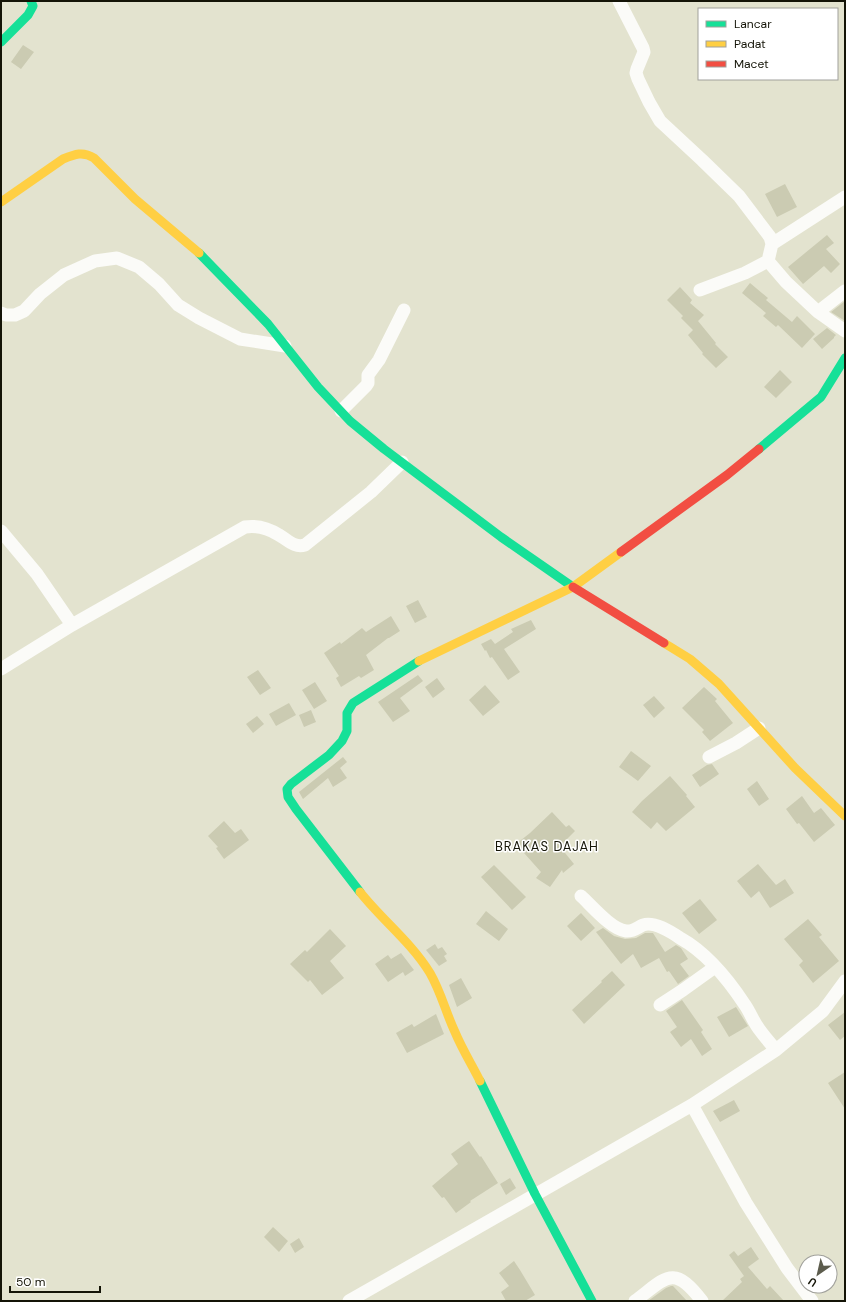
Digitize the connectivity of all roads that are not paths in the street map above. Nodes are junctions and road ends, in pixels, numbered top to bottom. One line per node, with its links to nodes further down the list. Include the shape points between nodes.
1 (31, 1): 3 (street, via 33,6 28,15)
2 (619, 1): 6 (street, via 643,48 644,52 636,73 660,121 739,196 770,237)
3 (1, 42)
4 (845, 197): 6 (street)
5 (1, 202): 14 (street, via 64,158 79,153 87,154 135,199 191,245 268,324)
6 (772, 244): 7 (street)
7 (768, 261): 8 (street, via 745,273); 11 (street)
8 (700, 290)
9 (845, 291): 11 (street)
10 (404, 310): 16 (street, via 379,360 368,375 368,383)
11 (818, 312): 13 (street)
12 (1, 313): 14 (street, via 6,316 24,311 64,275 95,261 117,258 139,267 178,305 199,318 240,339)
13 (845, 331)
14 (285, 346): 16 (street)
15 (845, 358): 19 (street, via 821,397 727,476)
16 (341, 411): 17 (street)
17 (402, 462): 19 (street, via 501,537); 20 (street, via 305,545 296,546 265,528 245,527)
18 (1, 531): 20 (street, via 36,574)
19 (573, 587): 22 (street, via 690,659 720,684); 31 (street, via 418,662 353,703 346,713 347,732 341,744 291,784 287,791 296,809 370,905 390,924 430,973 455,1033)
20 (72, 625): 21 (street)
21 (1, 669)
22 (759, 728): 23 (street); 24 (street, via 795,768)
23 (709, 757)
24 (845, 816)
25 (581, 896): 26 (street, via 604,917 624,930 631,931 645,924 654,925 680,938)
26 (715, 967): 28 (street); 29 (street, via 733,987 758,1028)
27 (845, 981): 29 (street, via 823,1011)
28 (660, 1005)
29 (776, 1050): 30 (street)
30 (692, 1105): 31 (street); 36 (street, via 746,1203 787,1268)
31 (535, 1194): 32 (street); 33 (street)
32 (349, 1301)
33 (592, 1301)
34 (635, 1301): 35 (street, via 666,1278 675,1277 681,1279)
35 (702, 1301)
36 (812, 1301)

